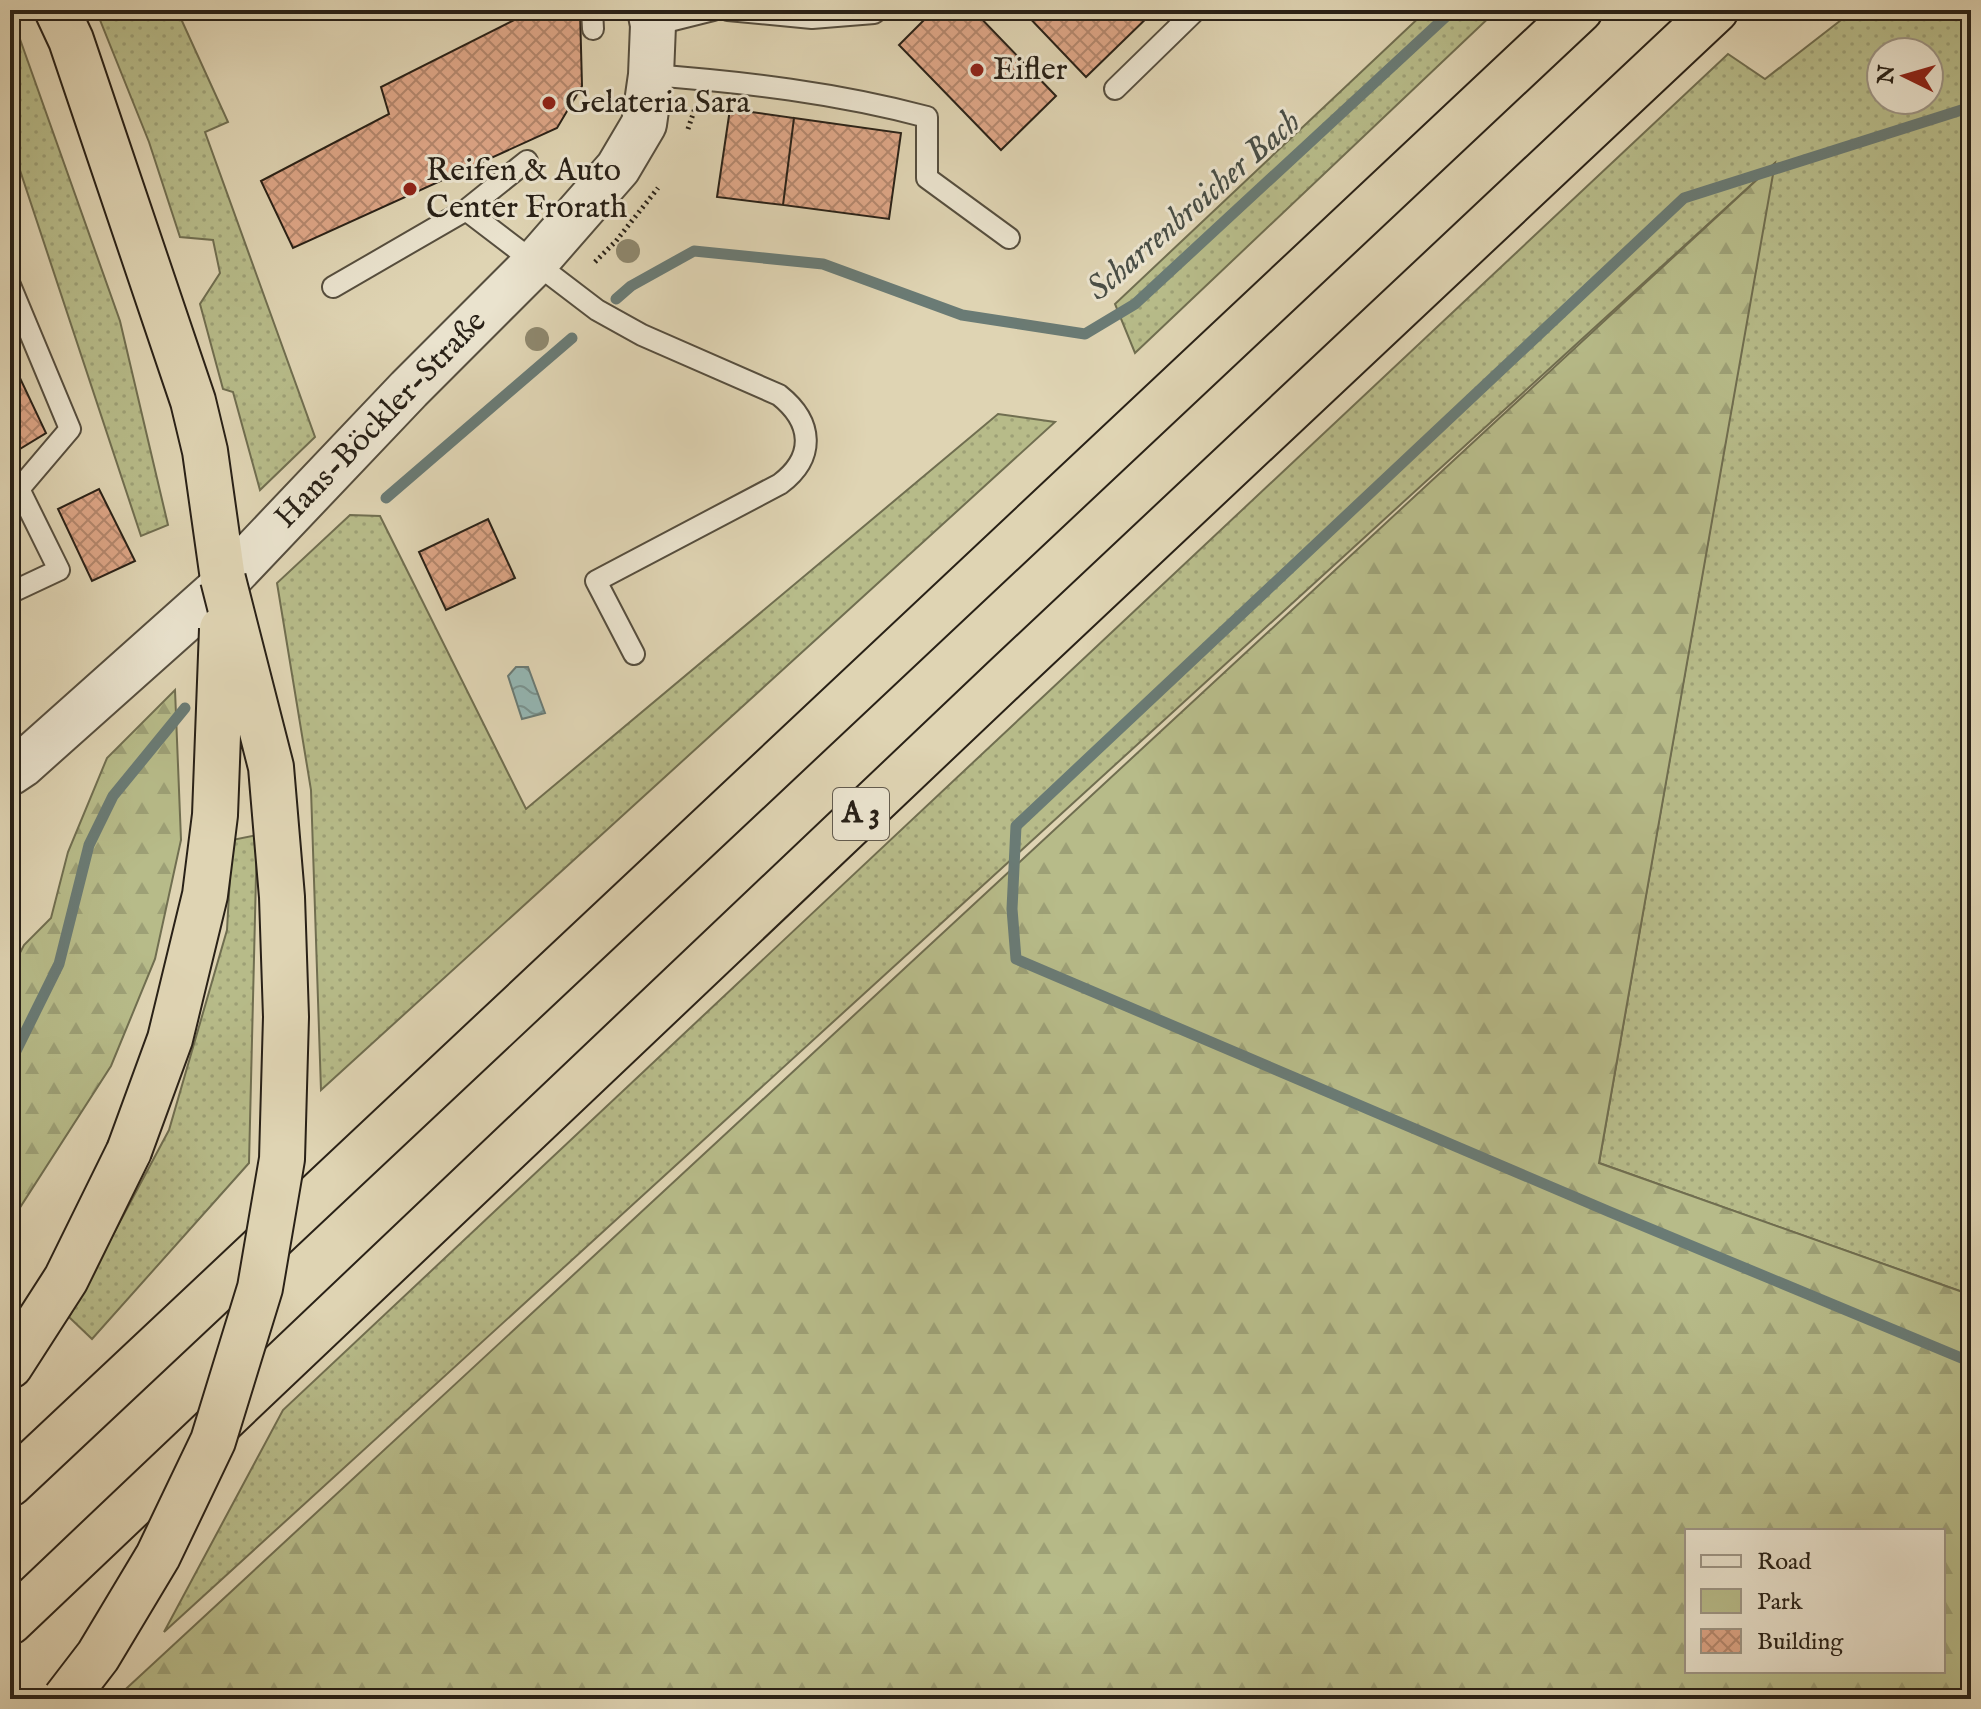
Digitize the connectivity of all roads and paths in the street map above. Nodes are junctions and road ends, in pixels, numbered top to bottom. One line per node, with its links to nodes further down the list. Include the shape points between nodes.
1 (57, 10): 19 (highway, via 193,401)
2 (713, 10): 9 (lane)
3 (728, 10): 8 (lane)
4 (878, 10): 8 (lane, via 812,18)
5 (1196, 10): 11 (lane)
6 (1580, 10): 24 (highway)
7 (1716, 10): 25 (highway, A 3)
8 (781, 12)
9 (651, 17): 10 (street, Hans-Böckler-Straße)
10 (651, 75): 14 (lane, via 866,101 927,117 927,178); 15 (street, Hans-Böckler-Straße, via 644,124 618,168)
11 (1115, 89)
12 (527, 161): 13 (lane)
13 (466, 210): 15 (lane); 17 (lane)
14 (1009, 238)
15 (535, 263): 21 (lane, via 597,310 642,335 779,395 803,423 802,462 780,484 596,581); 22 (street, Hans-Böckler-Straße, via 217,591)
16 (10, 285): 18 (lane, via 70,429)
17 (333, 287)
18 (15, 491): 20 (lane, via 59,570)
19 (223, 579): 23 (highway, bridge, via 215,815 205,895 170,1039 129,1151 66,1279); 26 (highway, bridge, via 271,767 284,942 282,1159 260,1288 213,1441 158,1556 98,1656)
20 (10, 593)
21 (634, 654)
22 (10, 773)
23 (10, 1366)
24 (10, 1484)
25 (10, 1622)
26 (65, 1699)

